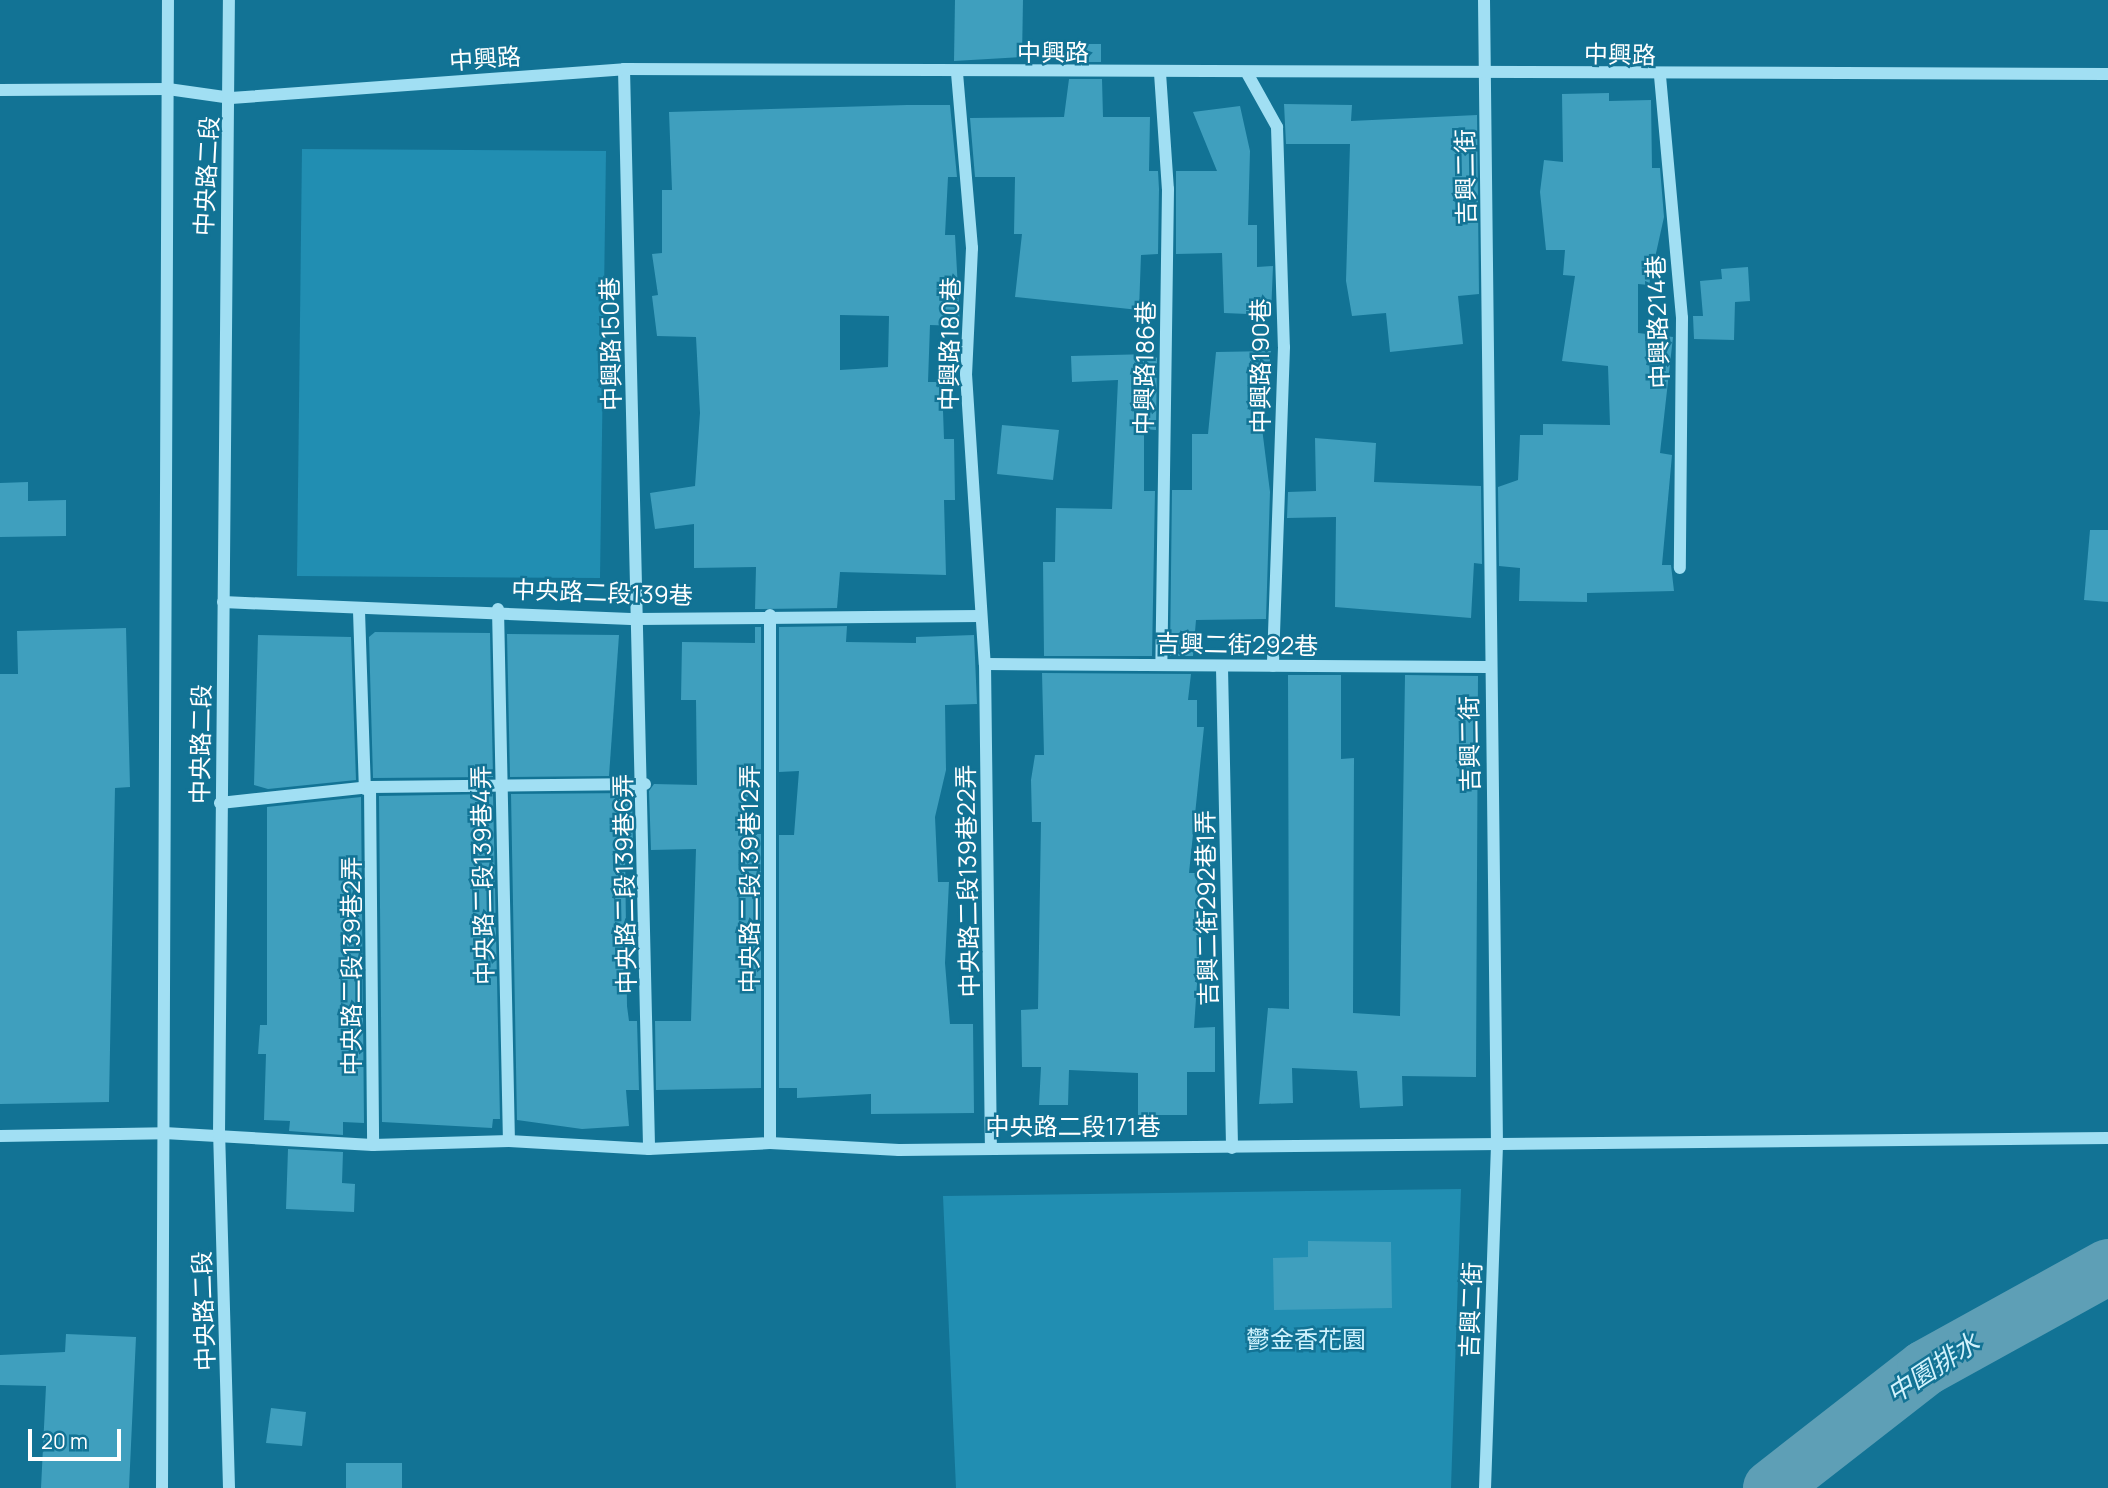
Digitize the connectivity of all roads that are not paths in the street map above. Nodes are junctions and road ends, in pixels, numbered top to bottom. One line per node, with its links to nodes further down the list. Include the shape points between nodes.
1 (168, 0): 11 (street, 中央路二段)
2 (229, 0): 13 (street, 中央路二段)
3 (1484, 0): 8 (street, 吉興二街)
4 (624, 69): 5 (street, 中興路); 13 (street, 中興路); 20 (street, 中興路150巷)
5 (957, 73): 6 (street, 中興路); 19 (street, 中興路180巷, via 972,248 966,373)
6 (1160, 73): 7 (street, 中興路); 21 (street, 中興路186巷, via 1168,189)
7 (1247, 73): 8 (street, 中興路); 23 (street, 中興路190巷, via 1277,127 1284,347)
8 (1484, 73): 10 (street, 中興路); 24 (street, 吉興二街)
9 (2108, 74): 10 (street, 中興路)
10 (1660, 76): 14 (street, 中興路214巷, via 1682,318)
11 (168, 89): 12 (street, 中興路); 13 (street, 中興路); 30 (street, 中央路二段)
12 (0, 90)
13 (231, 98): 15 (street, 中央路二段, via 223,189)
14 (1681, 568)
15 (223, 602): 17 (street, 中央路二段139巷); 29 (street, 中央路二段)
16 (498, 608): 17 (street, 中央路二段139巷); 20 (street, 中央路二段139巷); 28 (street, 中央路二段139巷4弄)
17 (359, 611): 27 (street, 中央路二段139巷2弄)
18 (771, 615): 19 (street, 中央路二段139巷); 20 (street, 中央路二段139巷); 35 (street, 中央路二段139巷12弄)
19 (980, 616): 22 (street, 中央路二段139巷22弄)
20 (637, 618): 26 (street, 中央路二段139巷6弄)
21 (1161, 663): 22 (street, 吉興二街292巷); 25 (street, 吉興二街292巷)
22 (985, 664): 37 (street, 中央路二段139巷22弄)
23 (1273, 666): 24 (street, 吉興二街292巷); 25 (street, 吉興二街292巷)
24 (1488, 667): 38 (street, 吉興二街)
25 (1222, 668): 39 (street, 吉興二街292巷1弄)
26 (645, 785): 28 (street); 40 (street, 中央路二段139巷6弄)
27 (367, 788): 28 (street); 29 (street); 36 (street, 中央路二段139巷2弄)
28 (501, 789): 34 (street, 中央路二段139巷4弄)
29 (220, 803): 31 (street, 中央路二段)
30 (164, 1133): 31 (street, 中央路二段171巷); 32 (street, 中央路二段171巷); 41 (street, 中央路二段)
31 (219, 1135): 36 (street, 中央路二段171巷); 42 (street, 中央路二段)
32 (0, 1136)
33 (2108, 1138): 38 (street, 中央路二段171巷)
34 (509, 1141): 36 (street, 中央路二段171巷); 40 (street, 中央路二段171巷)
35 (770, 1143): 37 (street, 中央路二段171巷, via 900,1150); 40 (street, 中央路二段171巷)
36 (373, 1145)
37 (991, 1145): 39 (street, 中央路二段171巷)
38 (1497, 1145): 39 (street, 中央路二段171巷); 43 (street, 吉興二街)
39 (1232, 1148)
40 (649, 1149)
41 (162, 1488)
42 (229, 1488)
43 (1485, 1488)

